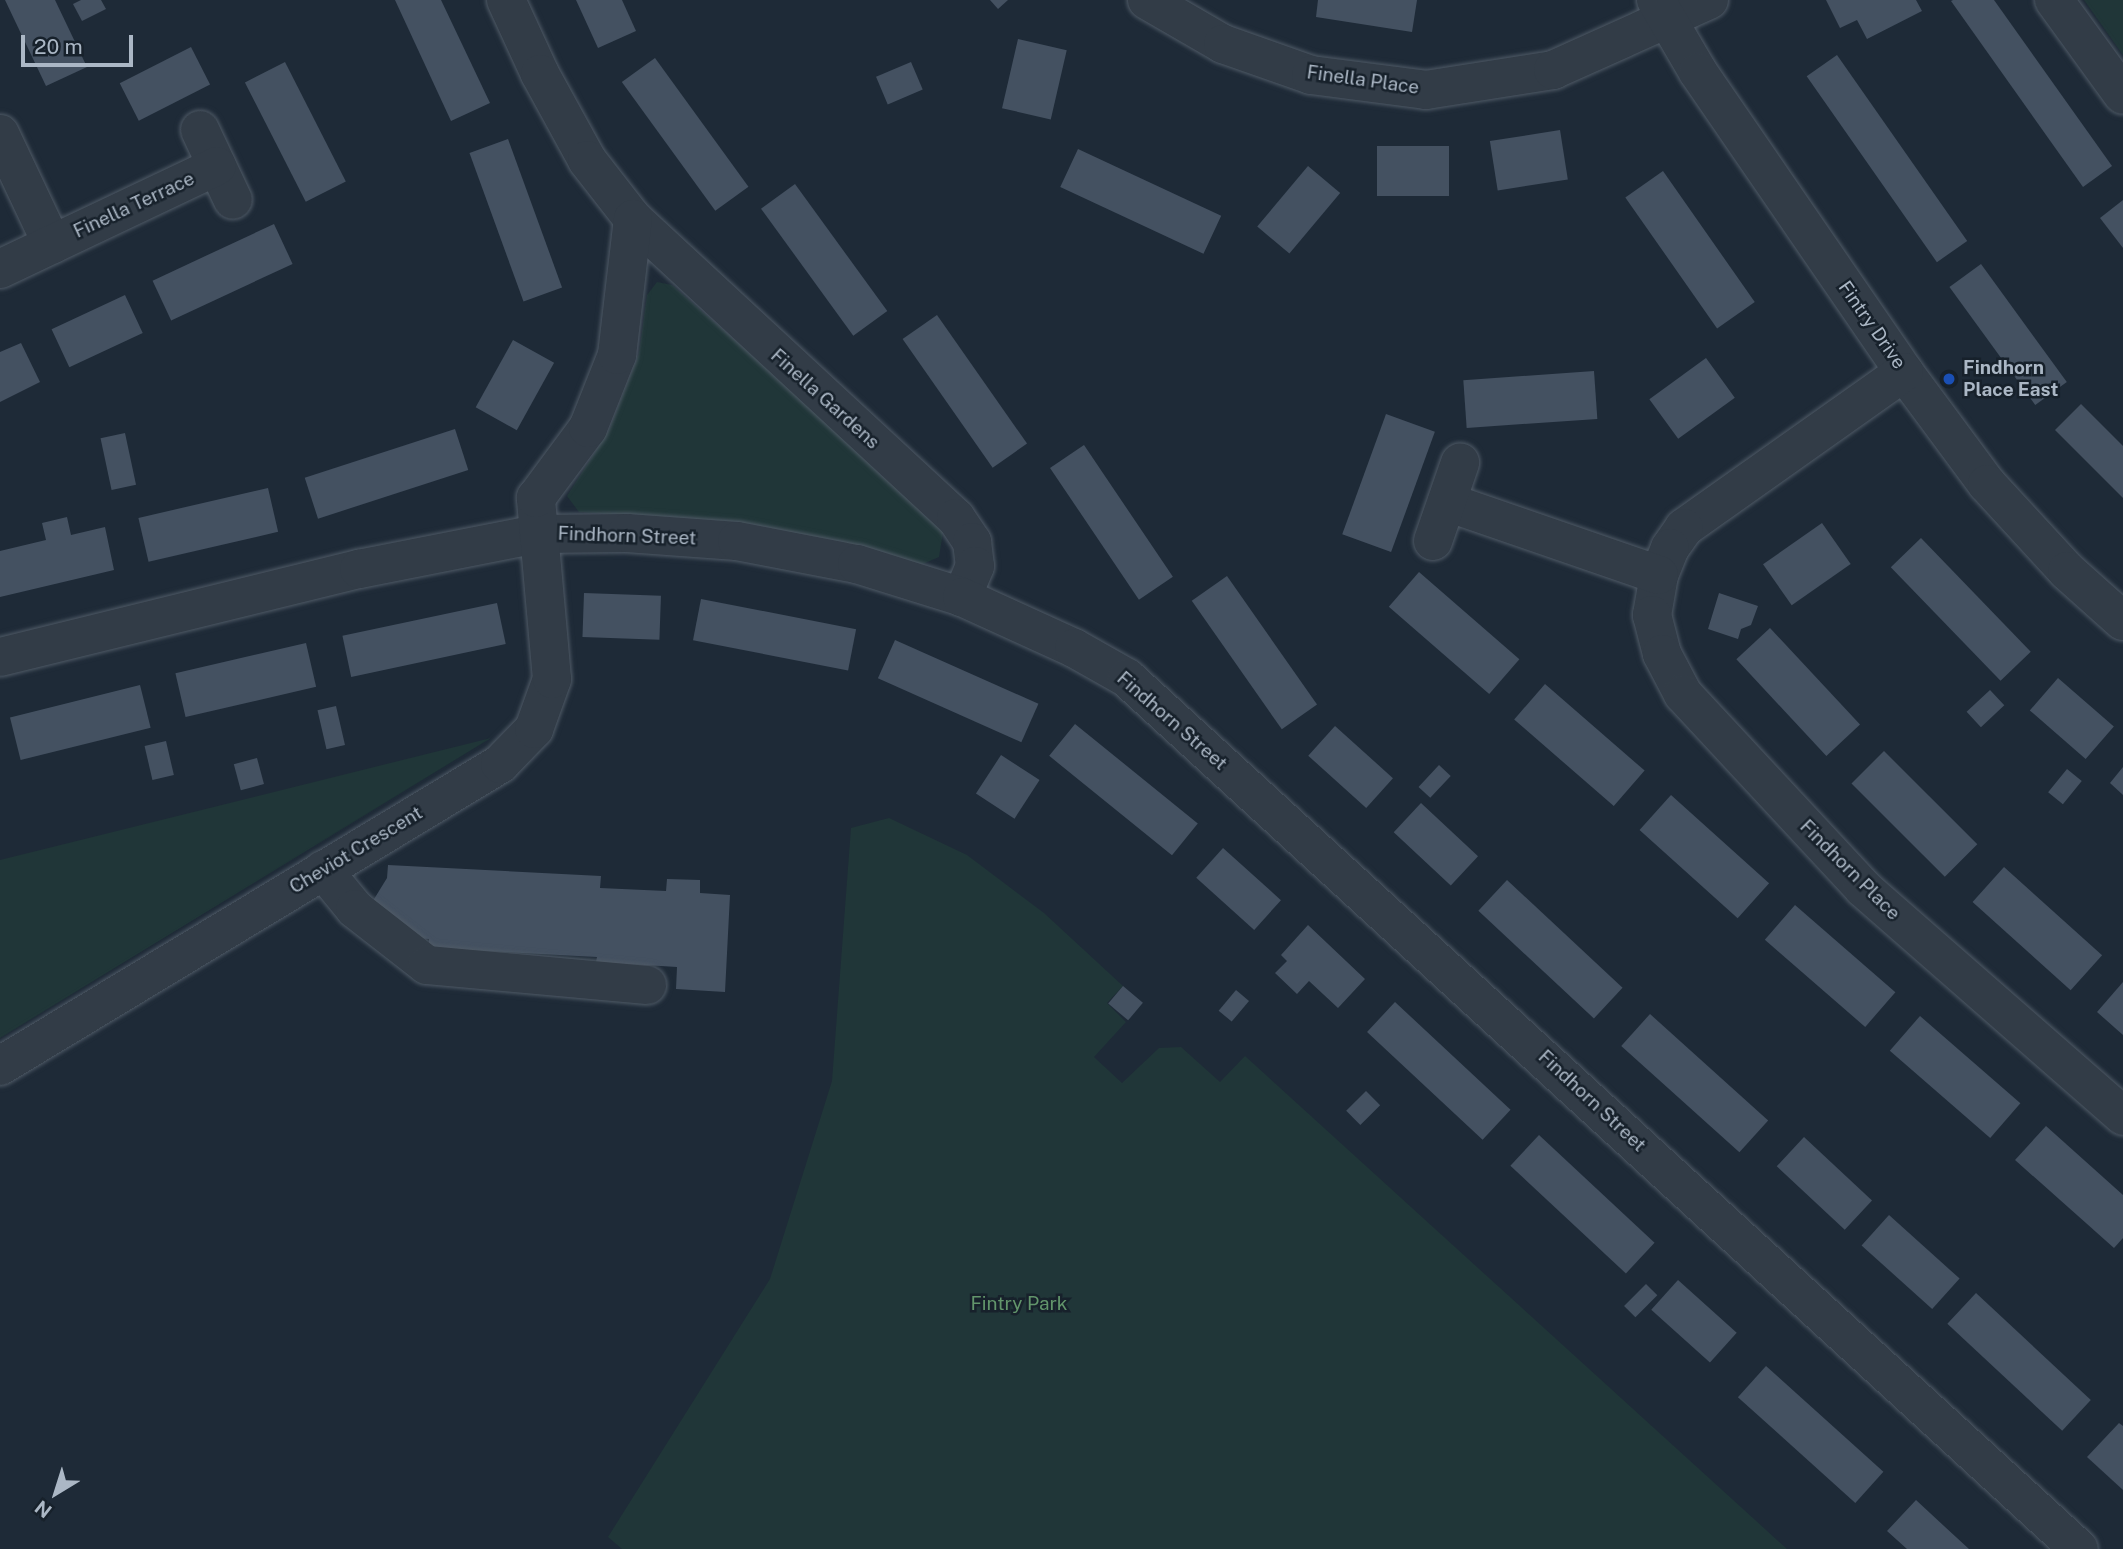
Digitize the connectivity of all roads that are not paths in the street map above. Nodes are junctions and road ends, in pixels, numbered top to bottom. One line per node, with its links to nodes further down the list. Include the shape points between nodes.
1 (506, 0): 11 (street, Finella Gardens, via 587,160)
2 (1147, 0): 5 (street, Finella Place, via 1223,44 1311,75 1426,90 1553,71)
3 (1709, 0): 5 (street, Finella Place)
4 (2054, 0): 6 (street)
5 (1662, 9): 14 (street, Fintry Drive, via 1698,72)
6 (2123, 96)
7 (200, 130): 9 (street, Finella Terrace)
8 (0, 134): 12 (street, Finella Terrace)
9 (216, 166): 10 (street, Finella Terrace); 12 (street, Finella Terrace)
10 (233, 200)
11 (633, 219): 17 (street, via 617,355 588,428 536,498); 20 (street, Finella Gardens, via 956,518 972,542 975,566)
12 (52, 244): 13 (street, Finella Terrace)
13 (0, 269)
14 (1904, 372): 19 (street, Findhorn Place, via 1684,528); 21 (street, Fintry Drive, via 1987,484 2067,571)
15 (1460, 463): 16 (street)
16 (1447, 502): 18 (street); 19 (street)
17 (538, 534): 20 (street, Findhorn Street, via 627,533 737,541 857,564); 22 (street, Findhorn Street, via 359,569); 23 (street, Cheviot Crescent, via 552,679 534,729 500,764)
18 (1433, 541)
19 (1659, 575): 26 (street, Findhorn Place, via 1653,615 1662,654 1683,694 1863,888)
20 (962, 597): 27 (street, Findhorn Street, via 1074,648 1127,678)
21 (2123, 621)
22 (0, 657)
23 (323, 870): 24 (street, via 355,909 427,965); 25 (street, Cheviot Crescent)
24 (647, 985)
25 (0, 1066)
26 (2123, 1116)
27 (2079, 1549)

